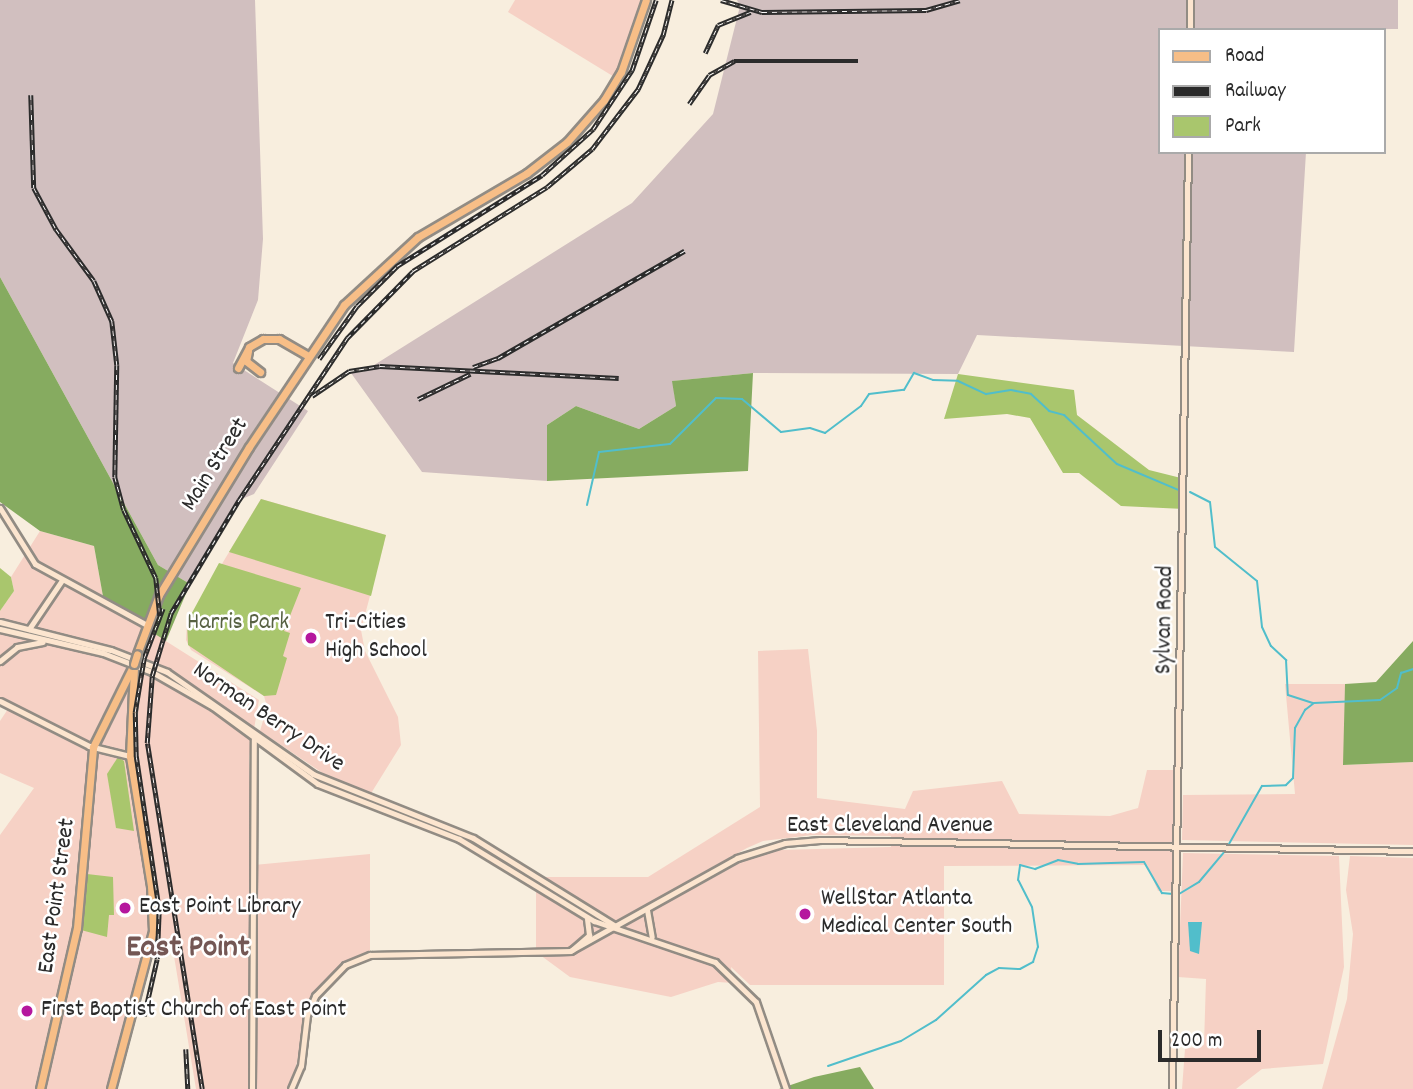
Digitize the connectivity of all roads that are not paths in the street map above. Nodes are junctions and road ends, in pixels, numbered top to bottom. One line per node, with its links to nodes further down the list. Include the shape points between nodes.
1 (646, 0): 7 (main road, Main Street, via 621,72 586,123 540,164 418,237 378,270)
2 (1190, 0): 3 (main road)
3 (1190, 28)
4 (1188, 154): 26 (main road, Sylvan Road)
5 (287, 344): 6 (main road, via 268,338); 7 (main road); 10 (main road, via 296,356)
6 (251, 345): 8 (main road); 9 (main road, via 246,360)
7 (307, 356): 10 (main road, Main Street)
8 (238, 368)
9 (260, 372)
10 (295, 375): 14 (main road, Main Street, via 159,595)
11 (0, 508): 12 (main road, via 29,558)
12 (62, 580): 14 (main road); 16 (main road)
13 (0, 622): 16 (main road, Norman Berry Drive)
14 (147, 625): 19 (main road, Main Street, bridge)
15 (0, 629): 17 (main road, Norman Berry Drive)
16 (29, 629): 23 (main road, Norman Berry Drive, via 149,664 198,690)
17 (52, 642): 18 (main road, via 21,645); 23 (main road, Norman Berry Drive, via 152,672)
18 (0, 661)
19 (133, 668): 21 (main road); 22 (main road, Main Street)
20 (2, 702): 24 (main road)
21 (114, 704): 22 (main road, via 125,702); 24 (main road)
22 (130, 710): 25 (main road, Main Street)
23 (255, 736): 29 (main road, Norman Berry Drive, via 318,784 459,839); 30 (main road, Norman Berry Drive, via 328,782 473,838); 35 (main road)
24 (93, 747): 25 (main road); 33 (main road, East Point Street, via 77,928)
25 (130, 756): 34 (main road, Main Street, via 151,886 153,930)
26 (1178, 847): 27 (main road, East Cleveland Avenue); 28 (main road, East Cleveland Avenue, via 798,841 737,858); 38 (main road, Sylvan Road)
27 (1413, 851)
28 (647, 909): 30 (main road, East Cleveland Avenue); 31 (main road, via 648,930)
29 (582, 914): 30 (main road, Norman Berry Drive); 32 (main road, via 590,932)
30 (617, 928): 31 (main road, Norman Berry Drive); 32 (main road, East Cleveland Avenue)
31 (654, 939): 37 (main road, Norman Berry Drive, via 715,962 744,986 768,1026)
32 (570, 951): 36 (main road, East Cleveland Avenue, via 370,955 338,970 311,1004 301,1066)
33 (40, 1089)
34 (111, 1089)
35 (252, 1089)
36 (291, 1089)
37 (786, 1089)
38 (1172, 1089)

